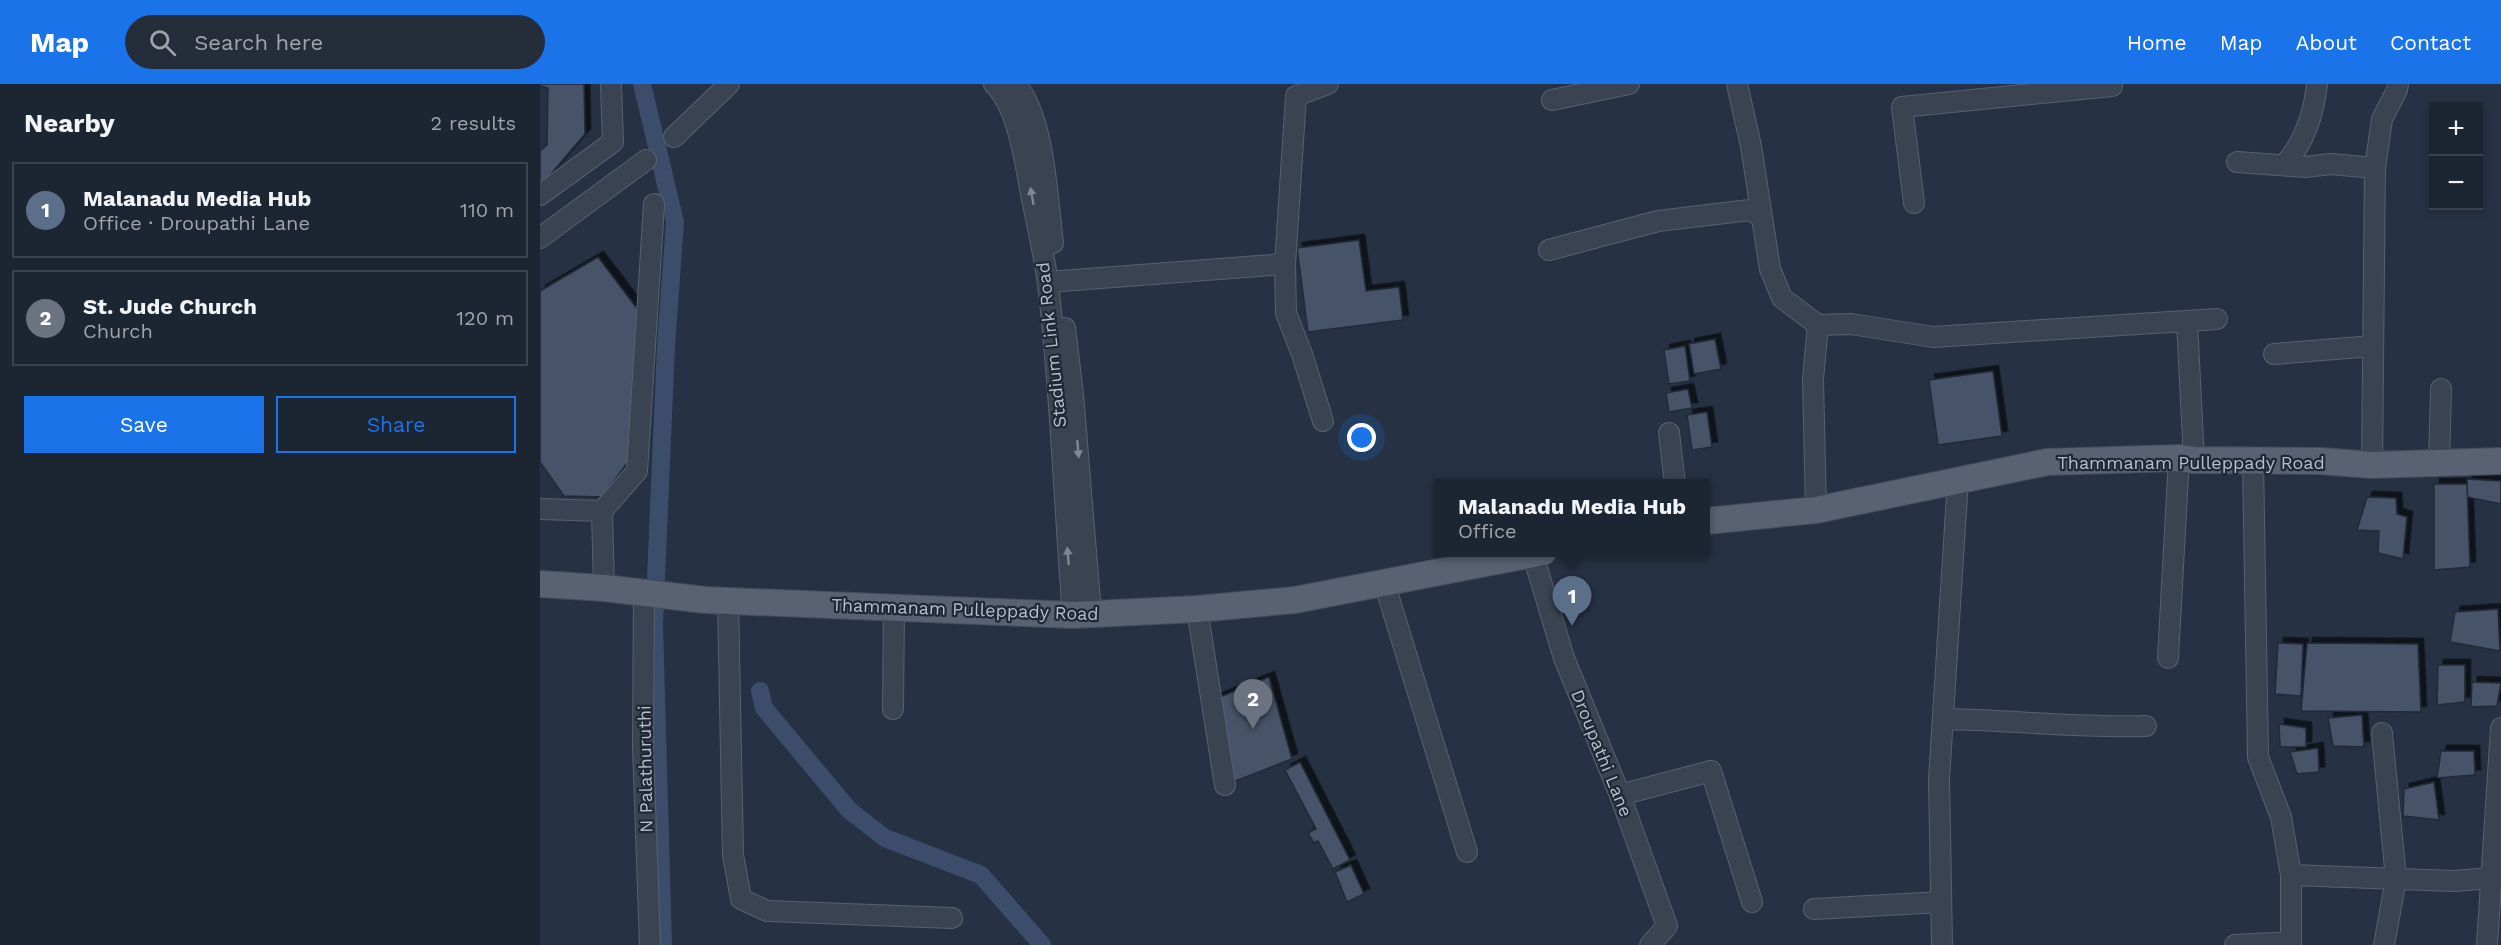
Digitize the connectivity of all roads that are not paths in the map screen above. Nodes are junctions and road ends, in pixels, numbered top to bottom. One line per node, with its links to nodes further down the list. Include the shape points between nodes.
1 (611, 84): 17 (street, via 613,142)
2 (729, 84): 12 (street)
3 (994, 84): 24 (street, Stadium Link Road, one-way to 3, via 1017,130 1003,92)
4 (1016, 84): 24 (street, Stadium Link Road, via 1026,96 1037,123)
5 (1328, 84): 23 (street, via 1296,96)
6 (1629, 84): 11 (street)
7 (1737, 84): 20 (street)
8 (2112, 84): 18 (street, via 1902,107)
9 (2317, 84): 15 (street, via 2307,127 2296,152)
10 (2397, 87): 16 (street, via 2382,119)
11 (1552, 100)
12 (674, 137)
13 (646, 160): 21 (street)
14 (2237, 162): 15 (street)
15 (2284, 165): 16 (street)
16 (2375, 168): 28 (street)
17 (540, 195)
18 (1914, 203)
19 (654, 204): 42 (street, via 637,471)
20 (1761, 217): 22 (street, via 1750,210 1658,221); 27 (street, via 1770,269 1782,298)
21 (540, 238)
22 (1550, 250)
23 (1285, 264): 24 (street); 31 (street, via 1286,313)
24 (1053, 282): 53 (street, Stadium Link Road, via 1073,394)
25 (2217, 319): 26 (street)
26 (2187, 321): 27 (street, via 1933,337 1851,324); 33 (street)
27 (1818, 325): 41 (street, via 1813,378)
28 (2372, 346): 29 (street); 37 (street)
29 (2274, 354)
30 (2441, 388): 36 (street)
31 (1323, 421)
32 (1669, 433): 38 (street)
33 (2187, 459): 34 (main road, Thammanam Pulleppady Road); 39 (main road, Thammanam Pulleppady Road, via 2047,462); 54 (street)
34 (2253, 460): 37 (main road, Thammanam Pulleppady Road); 63 (street, via 2258,756 2282,817)
35 (2501, 461): 36 (main road, Thammanam Pulleppady Road)
36 (2439, 464): 37 (main road, Thammanam Pulleppady Road)
37 (2372, 465)
38 (1675, 479)
39 (1958, 479): 41 (main road, Thammanam Pulleppady Road); 56 (street)
40 (540, 508): 42 (street)
41 (1816, 510): 43 (main road, Thammanam Pulleppady Road)
42 (602, 511): 48 (street)
43 (1710, 520)
44 (1522, 557): 46 (main road, Thammanam Pulleppady Road)
45 (1539, 557): 61 (street, Droupathi Lane, via 1564,658)
46 (1384, 582): 52 (main road, Thammanam Pulleppady Road, via 1295,600); 62 (street)
47 (540, 584): 48 (main road, Thammanam Pulleppady Road)
48 (609, 589): 49 (main road, Thammanam Pulleppady Road); 50 (main road, Thammanam Pulleppady Road, via 649,582 683,585)
49 (644, 593): 50 (main road, Thammanam Pulleppady Road); 71 (street, N Palathuruthi, via 643,747)
50 (717, 600): 51 (main road, Thammanam Pulleppady Road); 69 (street, via 733,855 741,899 768,910)
51 (894, 608): 53 (main road, Thammanam Pulleppady Road); 55 (street)
52 (1197, 609): 53 (main road, Thammanam Pulleppady Road); 60 (street)
53 (1082, 614)
54 (2168, 658)
55 (893, 709)
56 (1943, 720): 57 (street, via 2105,728); 67 (street, via 1939,779)
57 (2146, 726)
58 (2501, 728): 64 (street)
59 (2382, 733): 65 (street)
60 (1225, 785)
61 (1620, 795): 66 (street, via 1711,771); 72 (street, Droupathi Lane, via 1667,926)
62 (1467, 852)
63 (2291, 875): 65 (street); 70 (street)
64 (2496, 876): 65 (street, via 2454,881); 76 (street)
65 (2396, 879): 75 (street)
66 (1752, 902)
67 (1941, 902): 68 (street); 73 (street)
68 (1814, 909)
69 (952, 918)
70 (2291, 944): 74 (street)
71 (650, 945)
72 (1650, 945)
73 (1942, 945)
74 (2235, 945)
75 (2384, 945)
76 (2487, 945)

